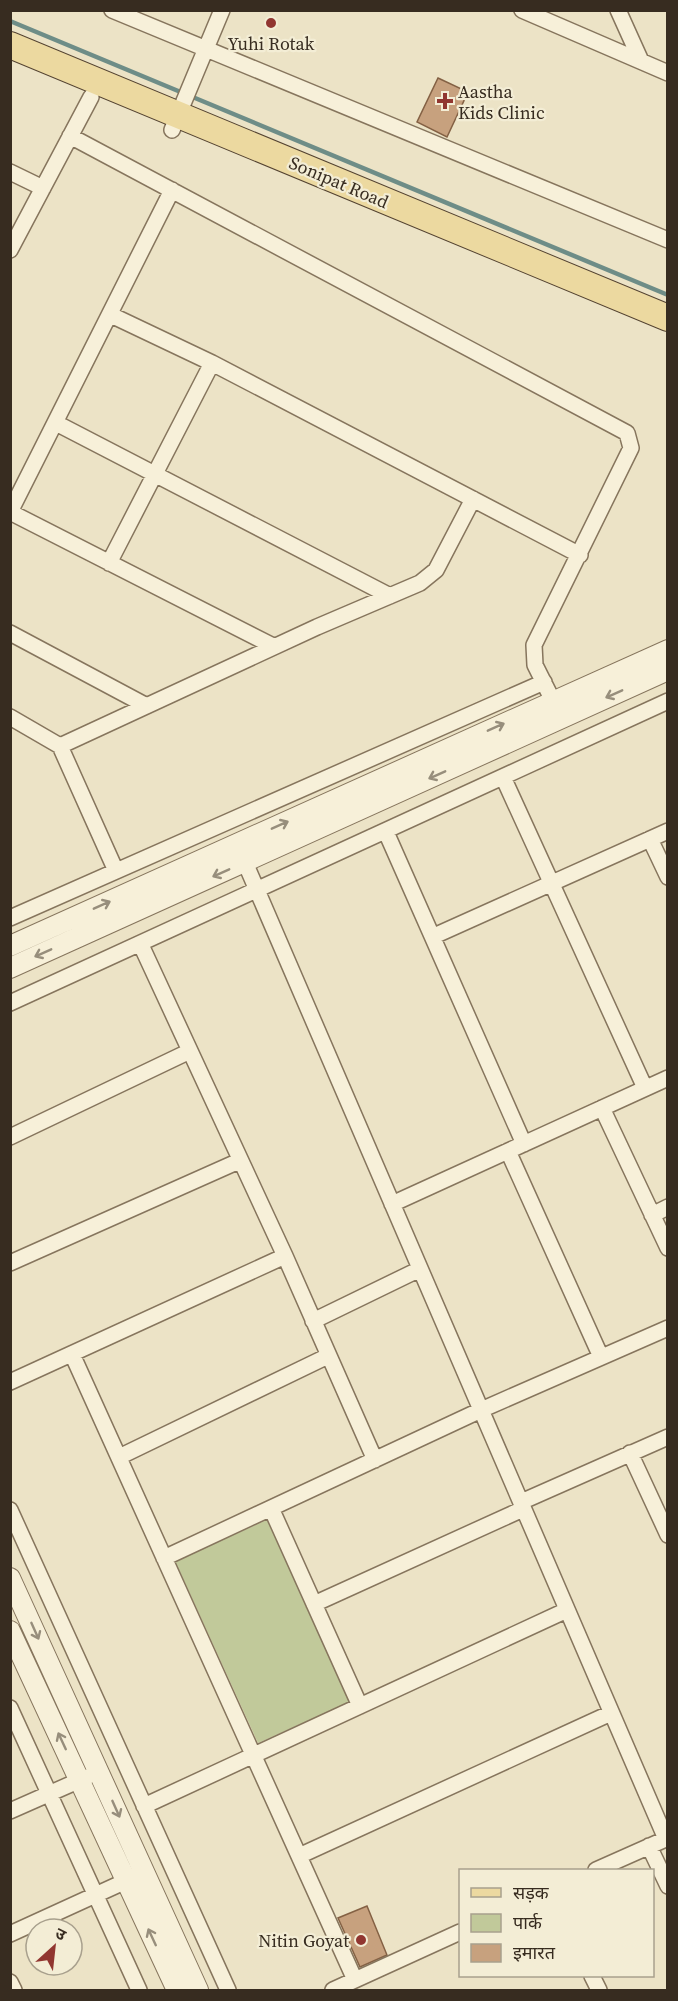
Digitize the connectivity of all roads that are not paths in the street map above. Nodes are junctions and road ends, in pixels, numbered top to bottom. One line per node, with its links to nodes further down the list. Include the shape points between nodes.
1 (112, 10): 6 (street)
2 (222, 10): 6 (street)
3 (522, 10): 7 (street)
4 (618, 10): 7 (street)
5 (10, 45): 11 (main road, Sonipat Road)
6 (206, 50): 11 (street); 16 (street)
7 (642, 61): 9 (street)
8 (10, 63): 10 (main road, Sonipat Road)
9 (668, 73)
10 (91, 97): 11 (main road, Sonipat Road); 12 (street)
11 (178, 116): 19 (main road, Sonipat Road); 20 (main road, Sonipat Road)
12 (70, 136): 14 (street); 15 (street)
13 (10, 172): 14 (street)
14 (43, 188): 17 (street)
15 (172, 190): 18 (street); 26 (street, via 627,433 632,448)
16 (668, 240)
17 (10, 250)
18 (111, 315): 21 (street); 22 (street)
19 (668, 318)
20 (668, 336)
21 (212, 363): 23 (street); 24 (street)
22 (56, 423): 23 (street); 25 (street)
23 (155, 474): 27 (street); 28 (street)
24 (473, 499): 26 (street); 28 (street, via 436,570 420,584)
25 (10, 512): 27 (street)
26 (580, 555): 33 (street, via 534,645 535,665)
27 (109, 563): 30 (street)
28 (390, 596): 30 (street)
29 (10, 633): 36 (street)
30 (273, 646): 36 (street)
31 (668, 650): 34 (street)
32 (668, 670): 43 (street, one-way to 43)
33 (544, 682): 34 (street); 44 (street)
34 (554, 701): 43 (street, one-way to 34)
35 (668, 701): 39 (street)
36 (145, 705): 38 (street)
37 (10, 717): 38 (street)
38 (60, 746): 44 (street)
39 (503, 777): 40 (street); 46 (street)
40 (386, 831): 47 (street); 49 (street)
41 (668, 831): 42 (street)
42 (650, 839): 45 (street); 46 (street)
43 (241, 853): 47 (street); 51 (street, one-way to 43); 52 (street, one-way to 52)
44 (116, 872): 48 (street)
45 (668, 877)
46 (552, 883): 49 (street); 56 (street)
47 (257, 891): 50 (street); 62 (street)
48 (10, 918)
49 (434, 936): 59 (street)
50 (141, 945): 53 (street); 54 (street)
51 (10, 946)
52 (10, 968)
53 (10, 1004)
54 (189, 1051): 58 (street); 61 (street)
55 (668, 1078): 56 (street)
56 (645, 1088): 57 (street)
57 (602, 1108): 59 (street); 64 (street)
58 (10, 1137)
59 (524, 1144): 60 (street)
60 (508, 1151): 62 (street); 73 (street)
61 (239, 1161): 66 (street); 67 (street)
62 (392, 1204): 68 (street)
63 (668, 1207): 64 (street)
64 (652, 1215): 65 (street)
65 (668, 1248)
66 (285, 1256): 69 (street); 71 (street)
67 (10, 1263)
68 (420, 1269): 69 (street); 75 (street)
69 (313, 1321): 72 (street)
70 (668, 1328): 73 (street)
71 (72, 1354): 74 (street); 78 (street)
72 (328, 1356): 78 (street); 79 (street)
73 (601, 1357): 75 (street)
74 (10, 1382)
75 (481, 1410): 79 (street); 80 (street)
76 (668, 1437): 77 (street)
77 (630, 1453): 80 (street); 83 (street)
78 (119, 1457): 84 (street)
79 (375, 1460): 81 (street)
80 (522, 1505): 86 (street); 87 (street)
81 (271, 1508): 84 (street); 86 (street)
82 (10, 1510): 96 (street)
83 (668, 1535)
84 (164, 1558): 92 (street)
85 (10, 1578): 93 (street, one-way to 93)
86 (314, 1604): 89 (street)
87 (567, 1610): 89 (street); 91 (street)
88 (10, 1631): 94 (street, one-way to 88)
89 (360, 1706): 92 (street)
90 (10, 1708): 95 (street)
91 (611, 1713): 98 (street); 100 (street)
92 (254, 1756): 96 (street); 100 (street)
93 (99, 1772): 94 (street); 112 (street, one-way to 112)
94 (80, 1780): 95 (street); 102 (street)
95 (49, 1794): 97 (street); 104 (street)
96 (144, 1806): 113 (street)
97 (10, 1811)
98 (667, 1838): 99 (street)
99 (649, 1846): 101 (street); 103 (street)
100 (299, 1856): 107 (street)
101 (598, 1869)
102 (126, 1881): 104 (street); 111 (street, one-way to 102)
103 (668, 1886)
104 (95, 1895): 106 (street); 110 (street)
105 (459, 1932): 107 (street)
106 (10, 1934)
107 (355, 1980): 114 (street)
108 (10, 1982): 109 (street)
109 (14, 1990)
110 (139, 1990)
111 (177, 1990)
112 (198, 1990)
113 (228, 1990)
114 (333, 1990)

